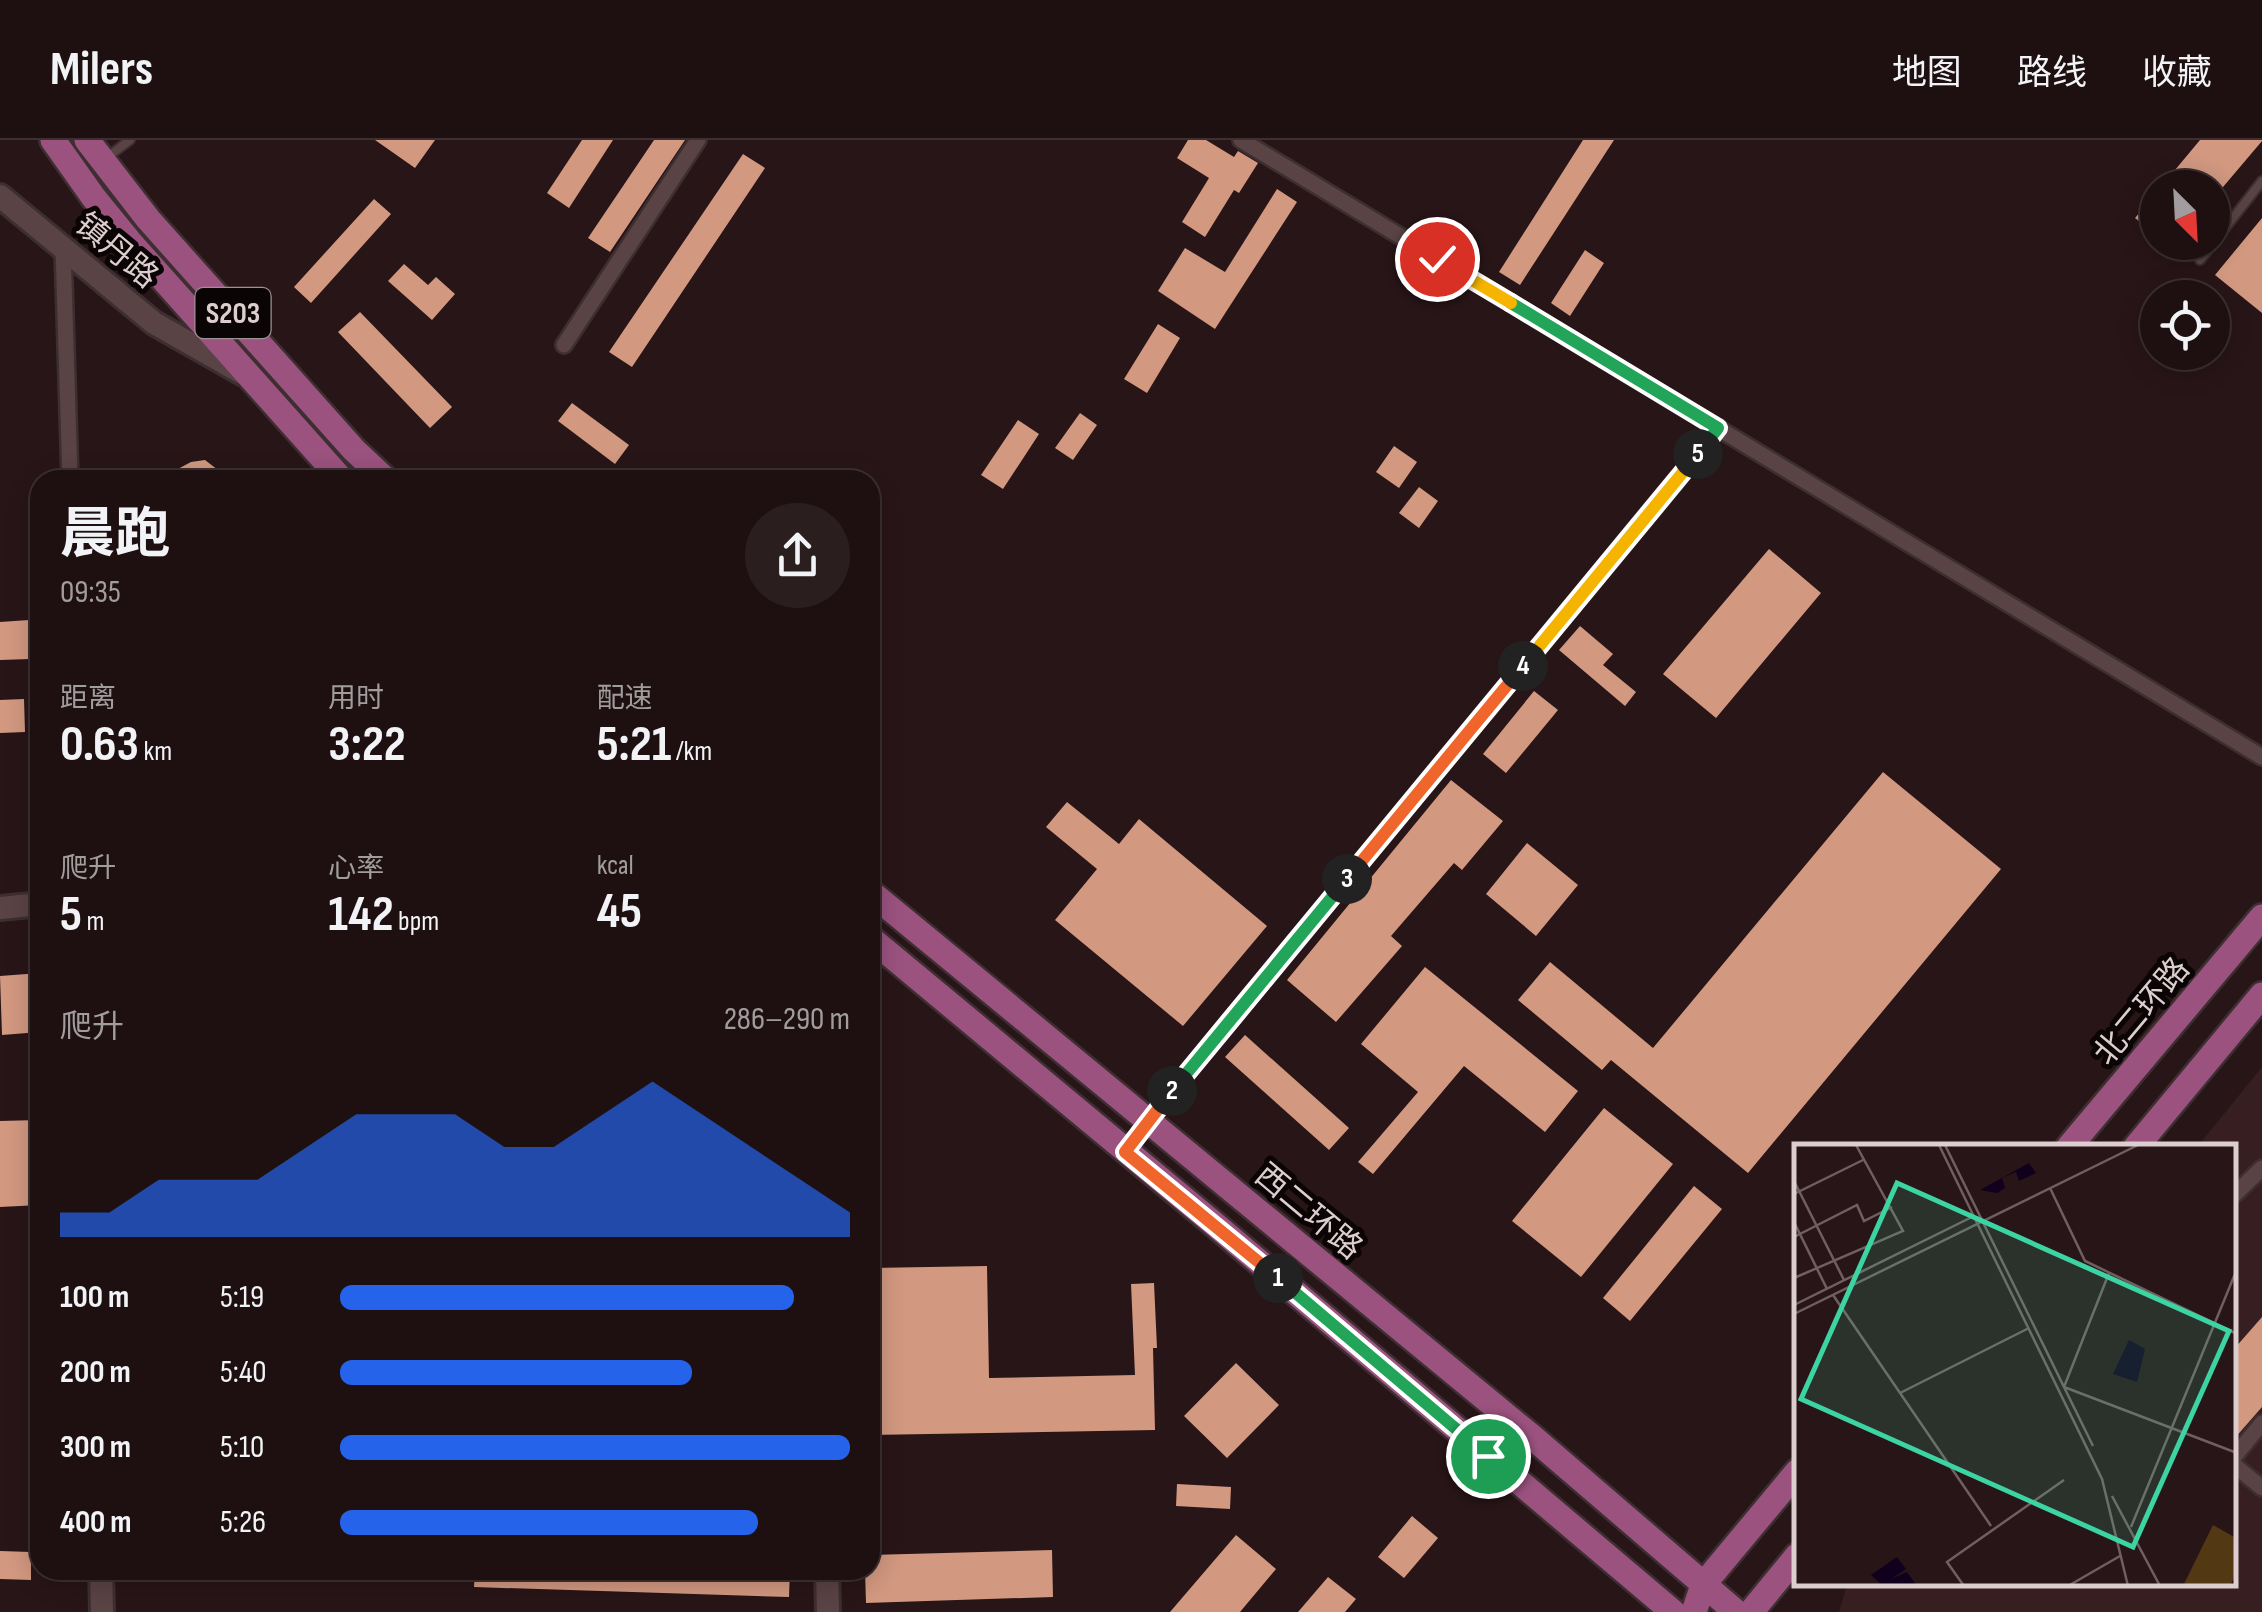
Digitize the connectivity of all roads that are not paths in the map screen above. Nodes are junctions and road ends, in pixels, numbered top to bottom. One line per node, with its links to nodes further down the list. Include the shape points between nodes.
1 (53, 140): 12 (main road, S203, via 94,198)
2 (130, 140): 5 (lane)
3 (698, 140): 10 (street)
4 (1241, 140): 13 (street)
5 (95, 150): 11 (main road, S203)
6 (2262, 181): 8 (lane)
7 (0, 196): 9 (street, 镇丹路)
8 (2230, 222)
9 (63, 247): 12 (street, 镇丹路, via 154,323); 14 (street)
10 (564, 346)
11 (273, 358): 12 (main road); 16 (main road, S203)
12 (249, 377): 15 (main road, S203)
13 (1718, 428): 17 (street); 24 (street)
14 (70, 470)
15 (333, 470)
16 (375, 470)
17 (2262, 757)
18 (880, 900): 24 (main road, 西二环路)
19 (30, 905): 20 (street)
20 (0, 908)
21 (2262, 917): 25 (main road, 北二环路)
22 (880, 946): 27 (main road)
23 (2262, 995): 26 (main road)
24 (1148, 1120): 27 (main road); 38 (main road, 西二环路)
25 (2073, 1144)
26 (2138, 1144)
27 (1125, 1152): 41 (main road)
28 (2262, 1168): 29 (street)
29 (2237, 1192)
30 (2262, 1424): 31 (street)
31 (2237, 1453)
32 (2237, 1467): 34 (street)
33 (1794, 1476): 38 (main road)
34 (2262, 1488)
35 (1794, 1560): 44 (main road)
36 (101, 1580): 39 (street)
37 (827, 1580): 40 (street)
38 (1703, 1585): 42 (main road); 43 (main road, 西二环路)
39 (102, 1612)
40 (828, 1612)
41 (1673, 1612)
42 (1694, 1612)
43 (1736, 1612)
44 (1751, 1612)

